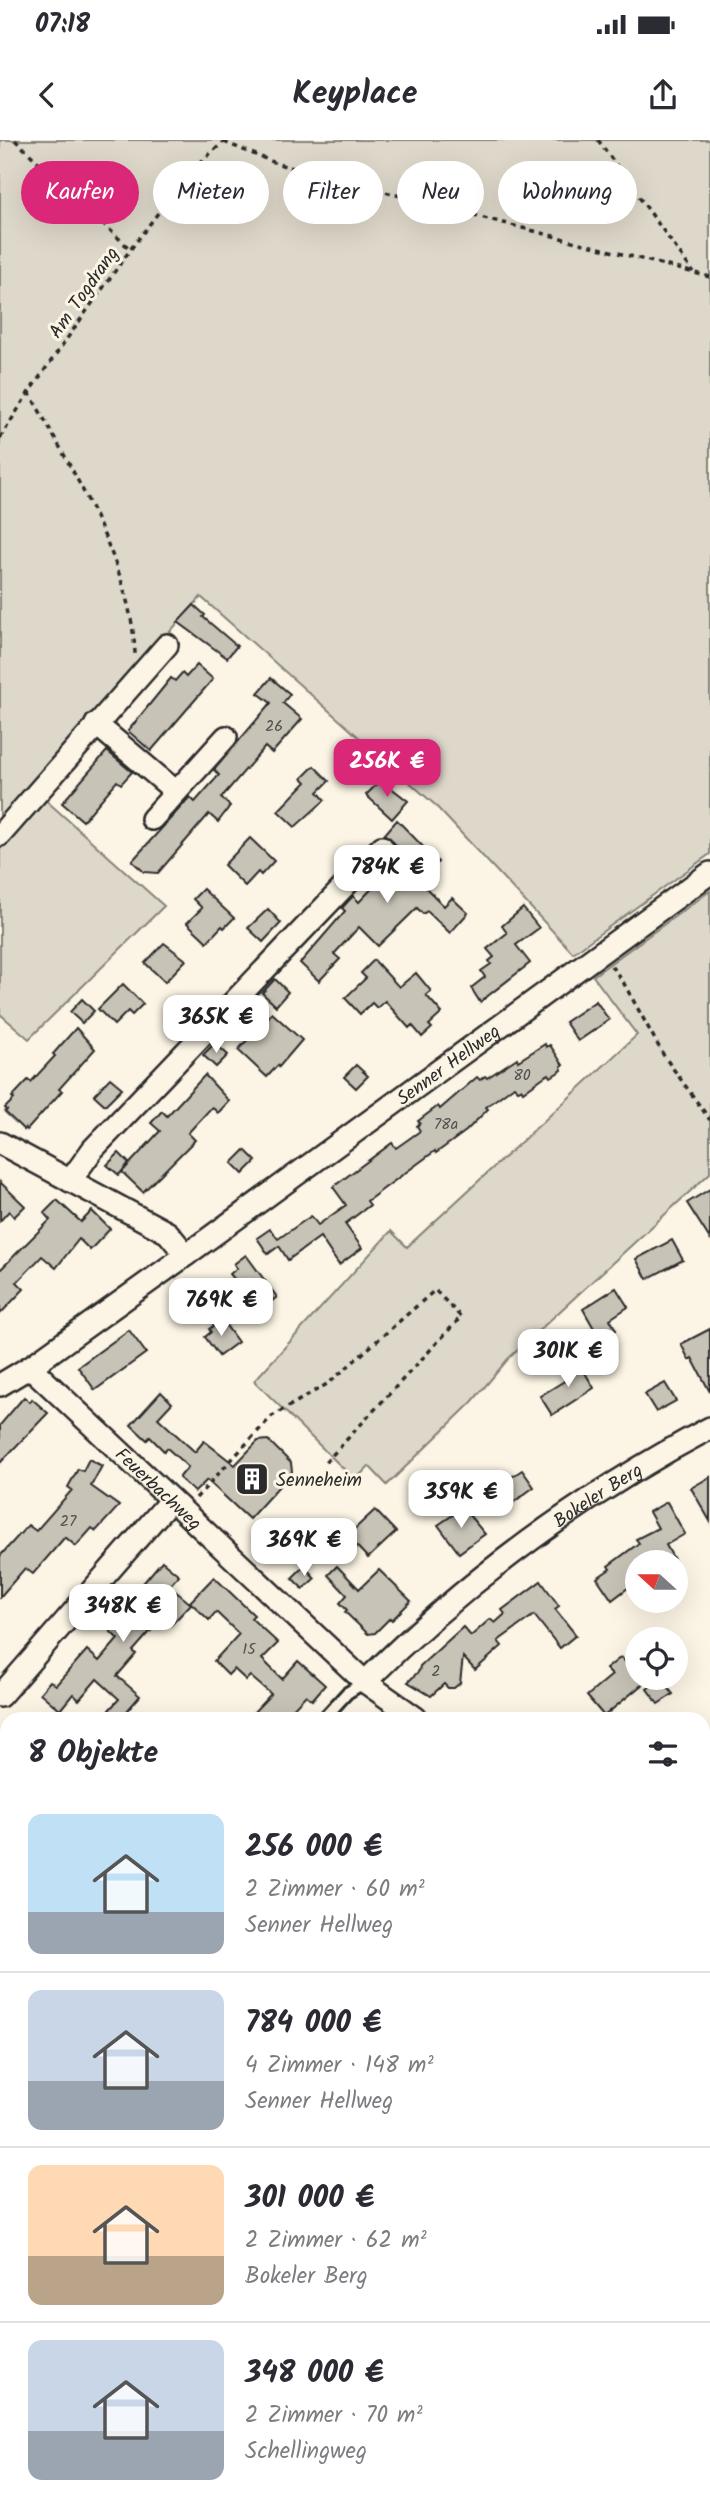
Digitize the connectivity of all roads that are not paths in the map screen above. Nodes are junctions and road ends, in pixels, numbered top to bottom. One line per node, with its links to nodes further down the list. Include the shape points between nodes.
1 (167, 645): 2 (street)
2 (96, 724): 4 (street); 6 (street)
3 (226, 737): 4 (street)
4 (175, 791): 5 (street)
5 (152, 819)
6 (0, 835)
7 (382, 847): 10 (street, via 93,1149)
8 (710, 873): 11 (street, Senner Hellweg)
9 (0, 1143): 10 (street)
10 (70, 1181): 11 (street, via 168,1233)
11 (186, 1255): 12 (street, Senner Hellweg)
12 (30, 1367): 13 (street, Senner Hellweg); 15 (street, Feuerbachweg)
13 (0, 1385)
14 (710, 1428): 16 (street, Bokeler Berg, via 540,1532 456,1597)
15 (176, 1507): 16 (street, Feuerbachweg); 17 (street)
16 (365, 1682): 18 (lane); 19 (street, Feuerbachweg)
17 (0, 1696)
18 (330, 1712)
19 (408, 1712)

